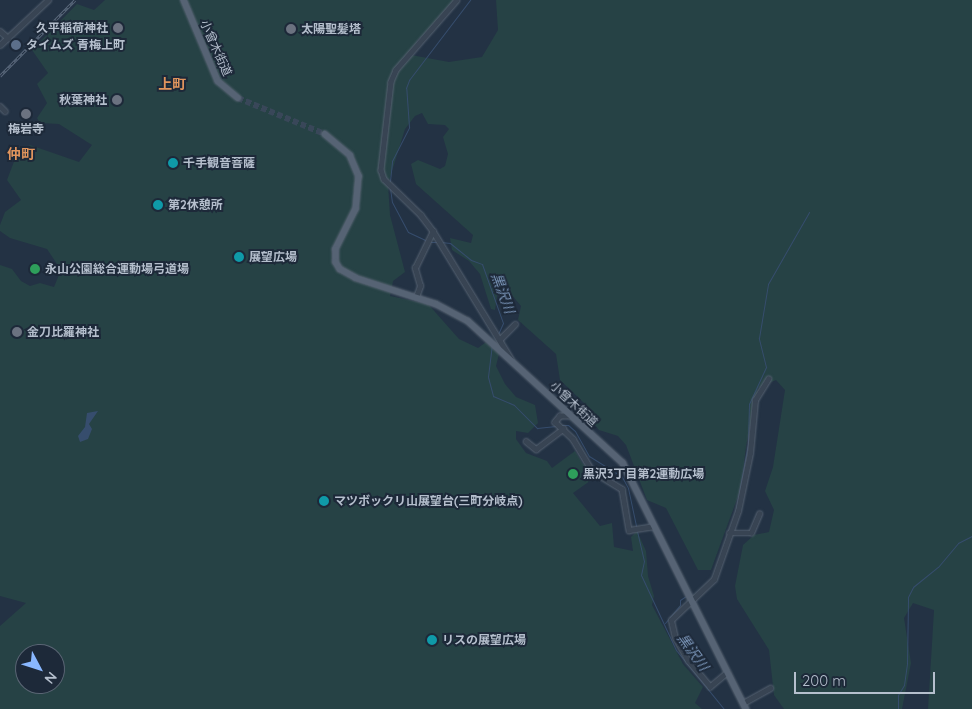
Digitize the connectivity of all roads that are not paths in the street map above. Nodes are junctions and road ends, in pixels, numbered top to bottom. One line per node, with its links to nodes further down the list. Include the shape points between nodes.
1 (48, 0): 5 (street)
2 (184, 0): 7 (main road, 小曾木街道, via 218,81)
3 (457, 0): 11 (street, via 396,70 380,161 387,182)
4 (0, 31): 5 (street)
5 (8, 38): 6 (street)
6 (0, 45)
7 (238, 98)
8 (0, 106): 9 (street)
9 (5, 111)
10 (325, 134): 12 (main road, 小曾木街道, via 340,144 356,167 359,196 336,249 340,269 356,278)
11 (433, 231): 12 (street, via 415,268 420,286); 14 (street)
12 (416, 297): 15 (main road, 小曾木街道, via 455,313)
13 (515, 324): 14 (street)
14 (499, 338): 15 (street)
15 (512, 360): 17 (main road, 小曾木街道)
16 (768, 379): 22 (street, via 755,400 750,453 738,511)
17 (573, 416): 18 (street, via 560,416 557,423); 21 (main road, 小曾木街道, via 623,463)
18 (563, 428): 19 (street, via 536,449); 21 (street, via 588,466 622,489 629,530)
19 (526, 441)
20 (759, 514): 22 (street, via 751,533)
21 (653, 526): 23 (main road, 小曾木街道)
22 (729, 533): 23 (street, via 714,579)
23 (690, 597): 24 (main road, 小曾木街道); 24 (street, via 672,620 675,638 688,661 710,687)
24 (728, 672): 26 (main road, 小曾木街道)
25 (770, 688): 26 (street)
26 (744, 706)

